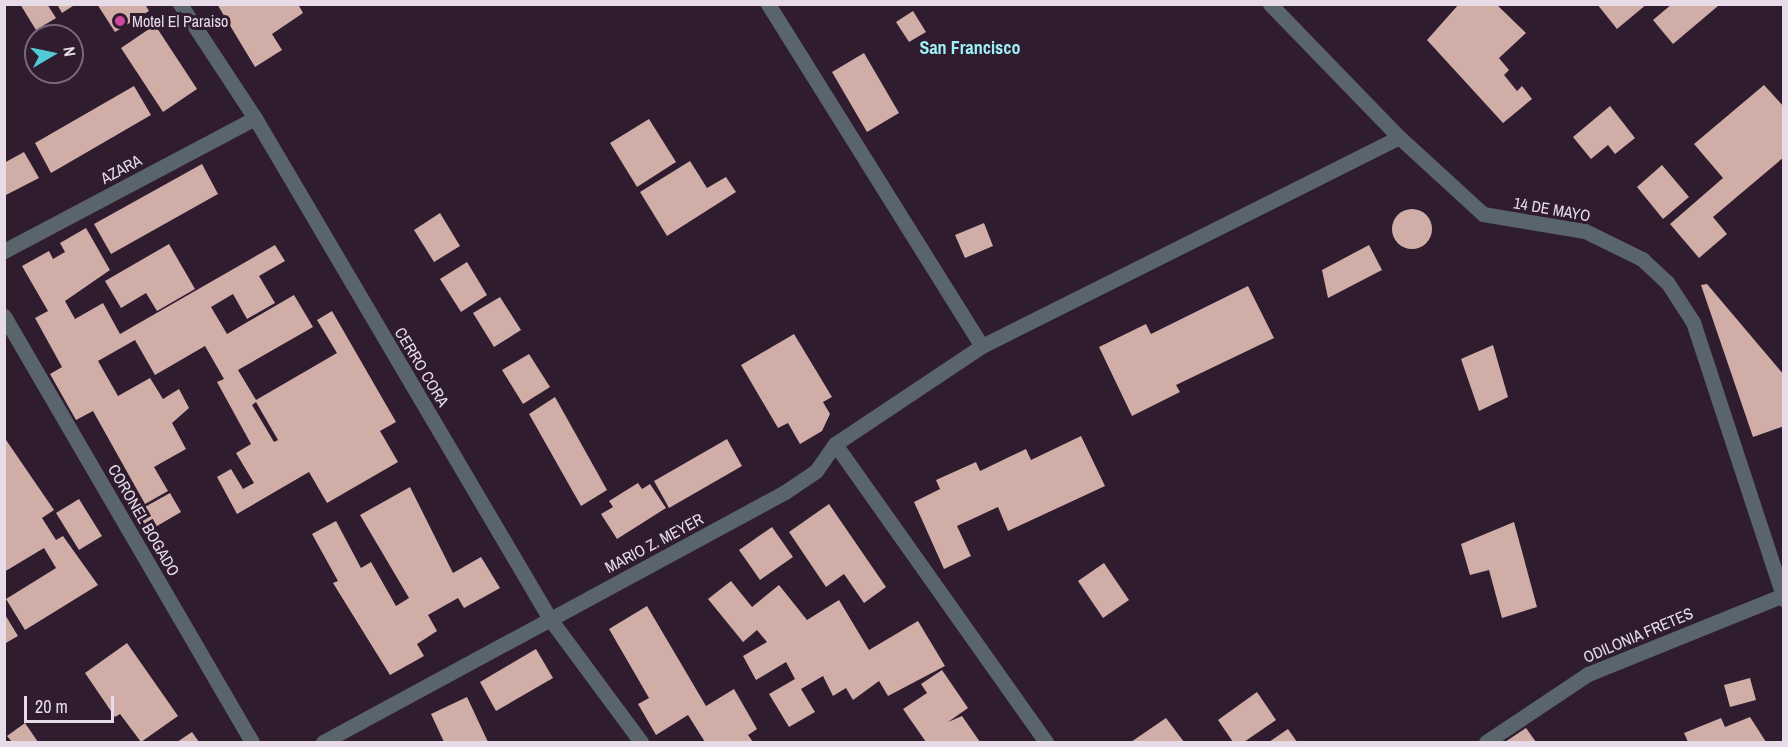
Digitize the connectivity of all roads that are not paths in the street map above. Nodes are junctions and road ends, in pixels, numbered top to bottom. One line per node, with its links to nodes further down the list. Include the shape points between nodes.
1 (180, 4): 4 (street, CERRO CORA)
2 (768, 4): 8 (street)
3 (1270, 4): 5 (street, 14 DE MAYO)
4 (255, 118): 6 (street, AZARA); 11 (street, CERRO CORA)
5 (1399, 137): 8 (street, MARIO Z. MEYER); 10 (street, 14 DE MAYO, via 1483,214 1585,231 1642,259 1667,282 1693,322)
6 (4, 251)
7 (4, 316): 12 (street, CORONEL BOGADO)
8 (982, 346): 9 (street, MARIO Z. MEYER)
9 (836, 444): 11 (street, MARIO Z. MEYER, via 816,471 785,492); 15 (street)
10 (1783, 596): 16 (street, ODILONIA FRETES, via 1588,674)
11 (550, 620): 13 (street, MARIO Z. MEYER); 14 (street, CERRO CORA)
12 (252, 742)
13 (323, 742)
14 (641, 742)
15 (1046, 742)
16 (1486, 742)

